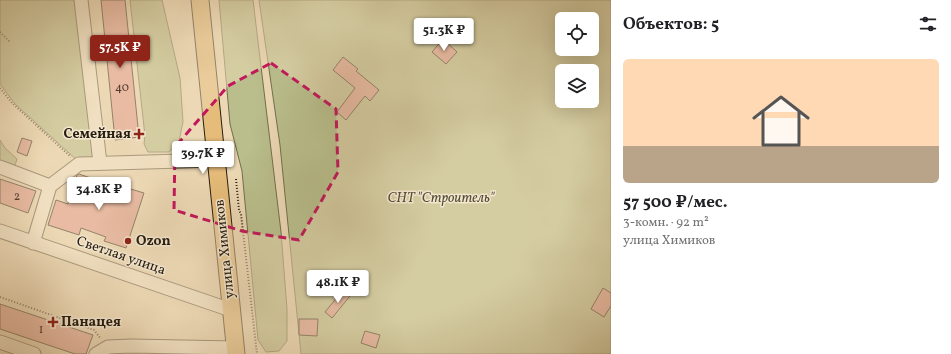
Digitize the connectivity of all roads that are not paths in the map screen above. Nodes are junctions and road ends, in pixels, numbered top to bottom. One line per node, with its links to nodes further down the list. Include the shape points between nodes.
1 (81, 0): 4 (street)
2 (200, 0): 3 (main road, улица Химиков)
3 (216, 160): 4 (street); 9 (main road, улица Химиков)
4 (100, 163): 6 (street, via 78,164)
5 (0, 167): 6 (street)
6 (50, 186): 8 (street)
7 (0, 231): 8 (street, Светлая улица)
8 (33, 243): 9 (street, Светлая улица)
9 (231, 310): 12 (main road, улица Химиков)
10 (0, 342): 13 (street)
11 (101, 351): 12 (street, via 108,347 132,346)
12 (235, 351)
13 (34, 354)

